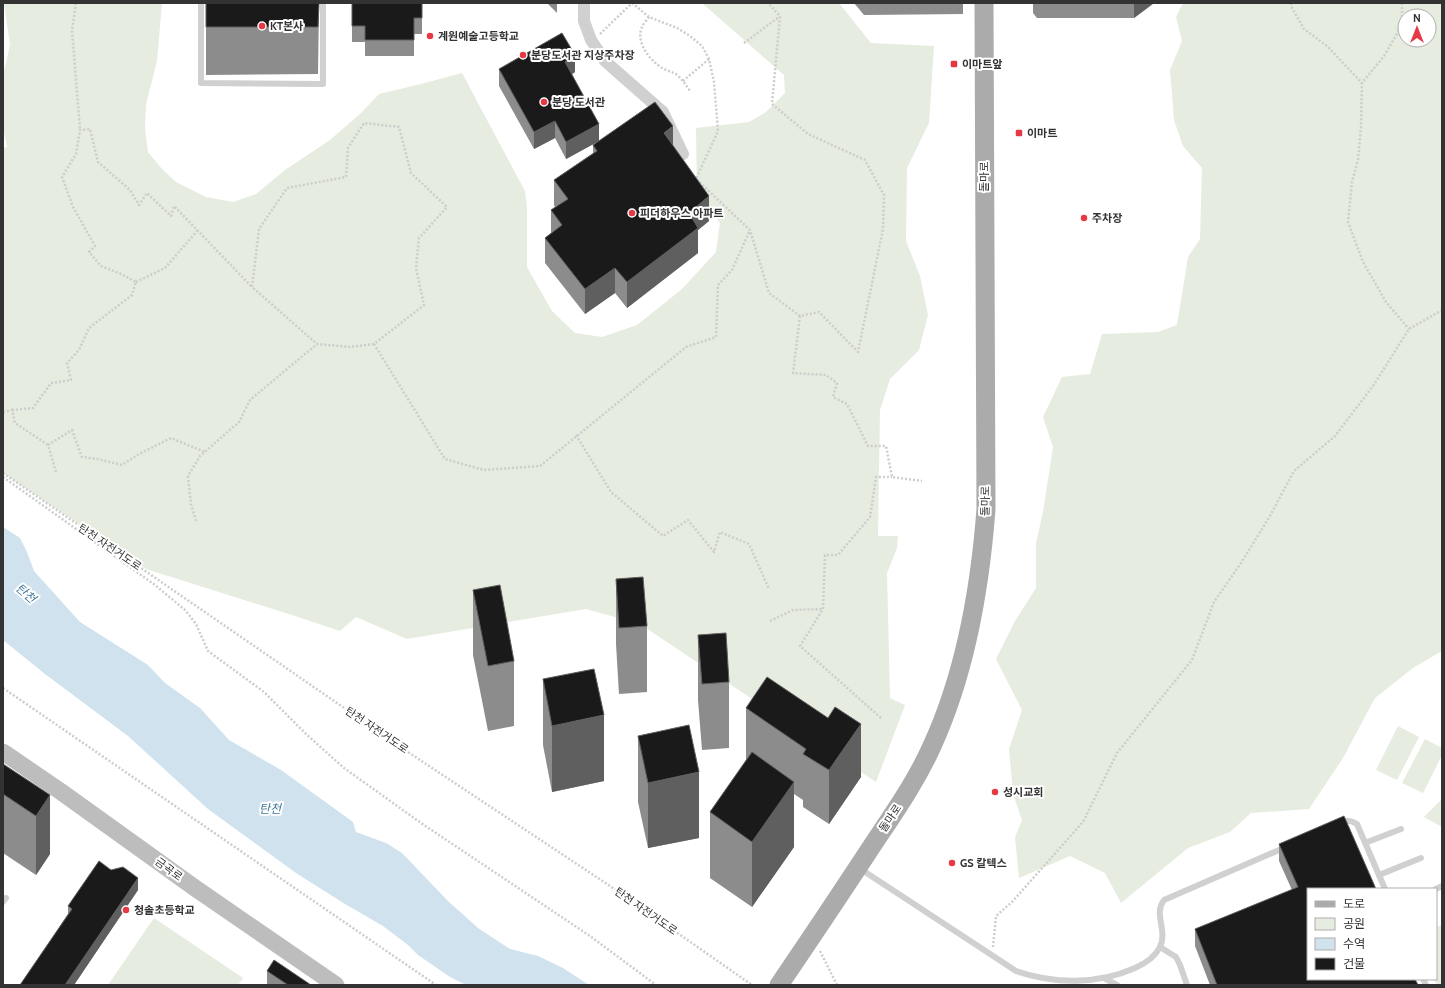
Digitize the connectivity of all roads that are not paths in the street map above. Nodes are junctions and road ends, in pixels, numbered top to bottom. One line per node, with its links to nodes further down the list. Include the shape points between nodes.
1 (201, 3): 2 (lane, via 201,83 323,84)
2 (323, 3)
3 (584, 3): 5 (street, via 584,21 591,40 605,61 627,75 663,112)
4 (984, 3): 12 (main road, 돌마로, via 986,509 979,576 960,669 933,746 914,782)
5 (683, 154)
6 (3, 752): 17 (main road, 금곡로)
7 (1332, 827): 9 (lane, via 1352,820 1357,824)
8 (1401, 829): 9 (lane)
9 (1365, 842): 13 (lane)
10 (1296, 843): 15 (lane, via 1164,900 1159,913 1163,934)
11 (1422, 858): 13 (lane)
12 (858, 867): 16 (lane, via 1016,971 1046,979); 18 (main road, 돌마로)
13 (1379, 875): 14 (lane)
14 (1385, 888)
15 (1160, 947): 16 (lane, via 1144,964); 20 (lane, via 1176,957)
16 (1104, 978): 19 (lane)
17 (336, 985)
18 (779, 985)
19 (1116, 985)
20 (1188, 985)

